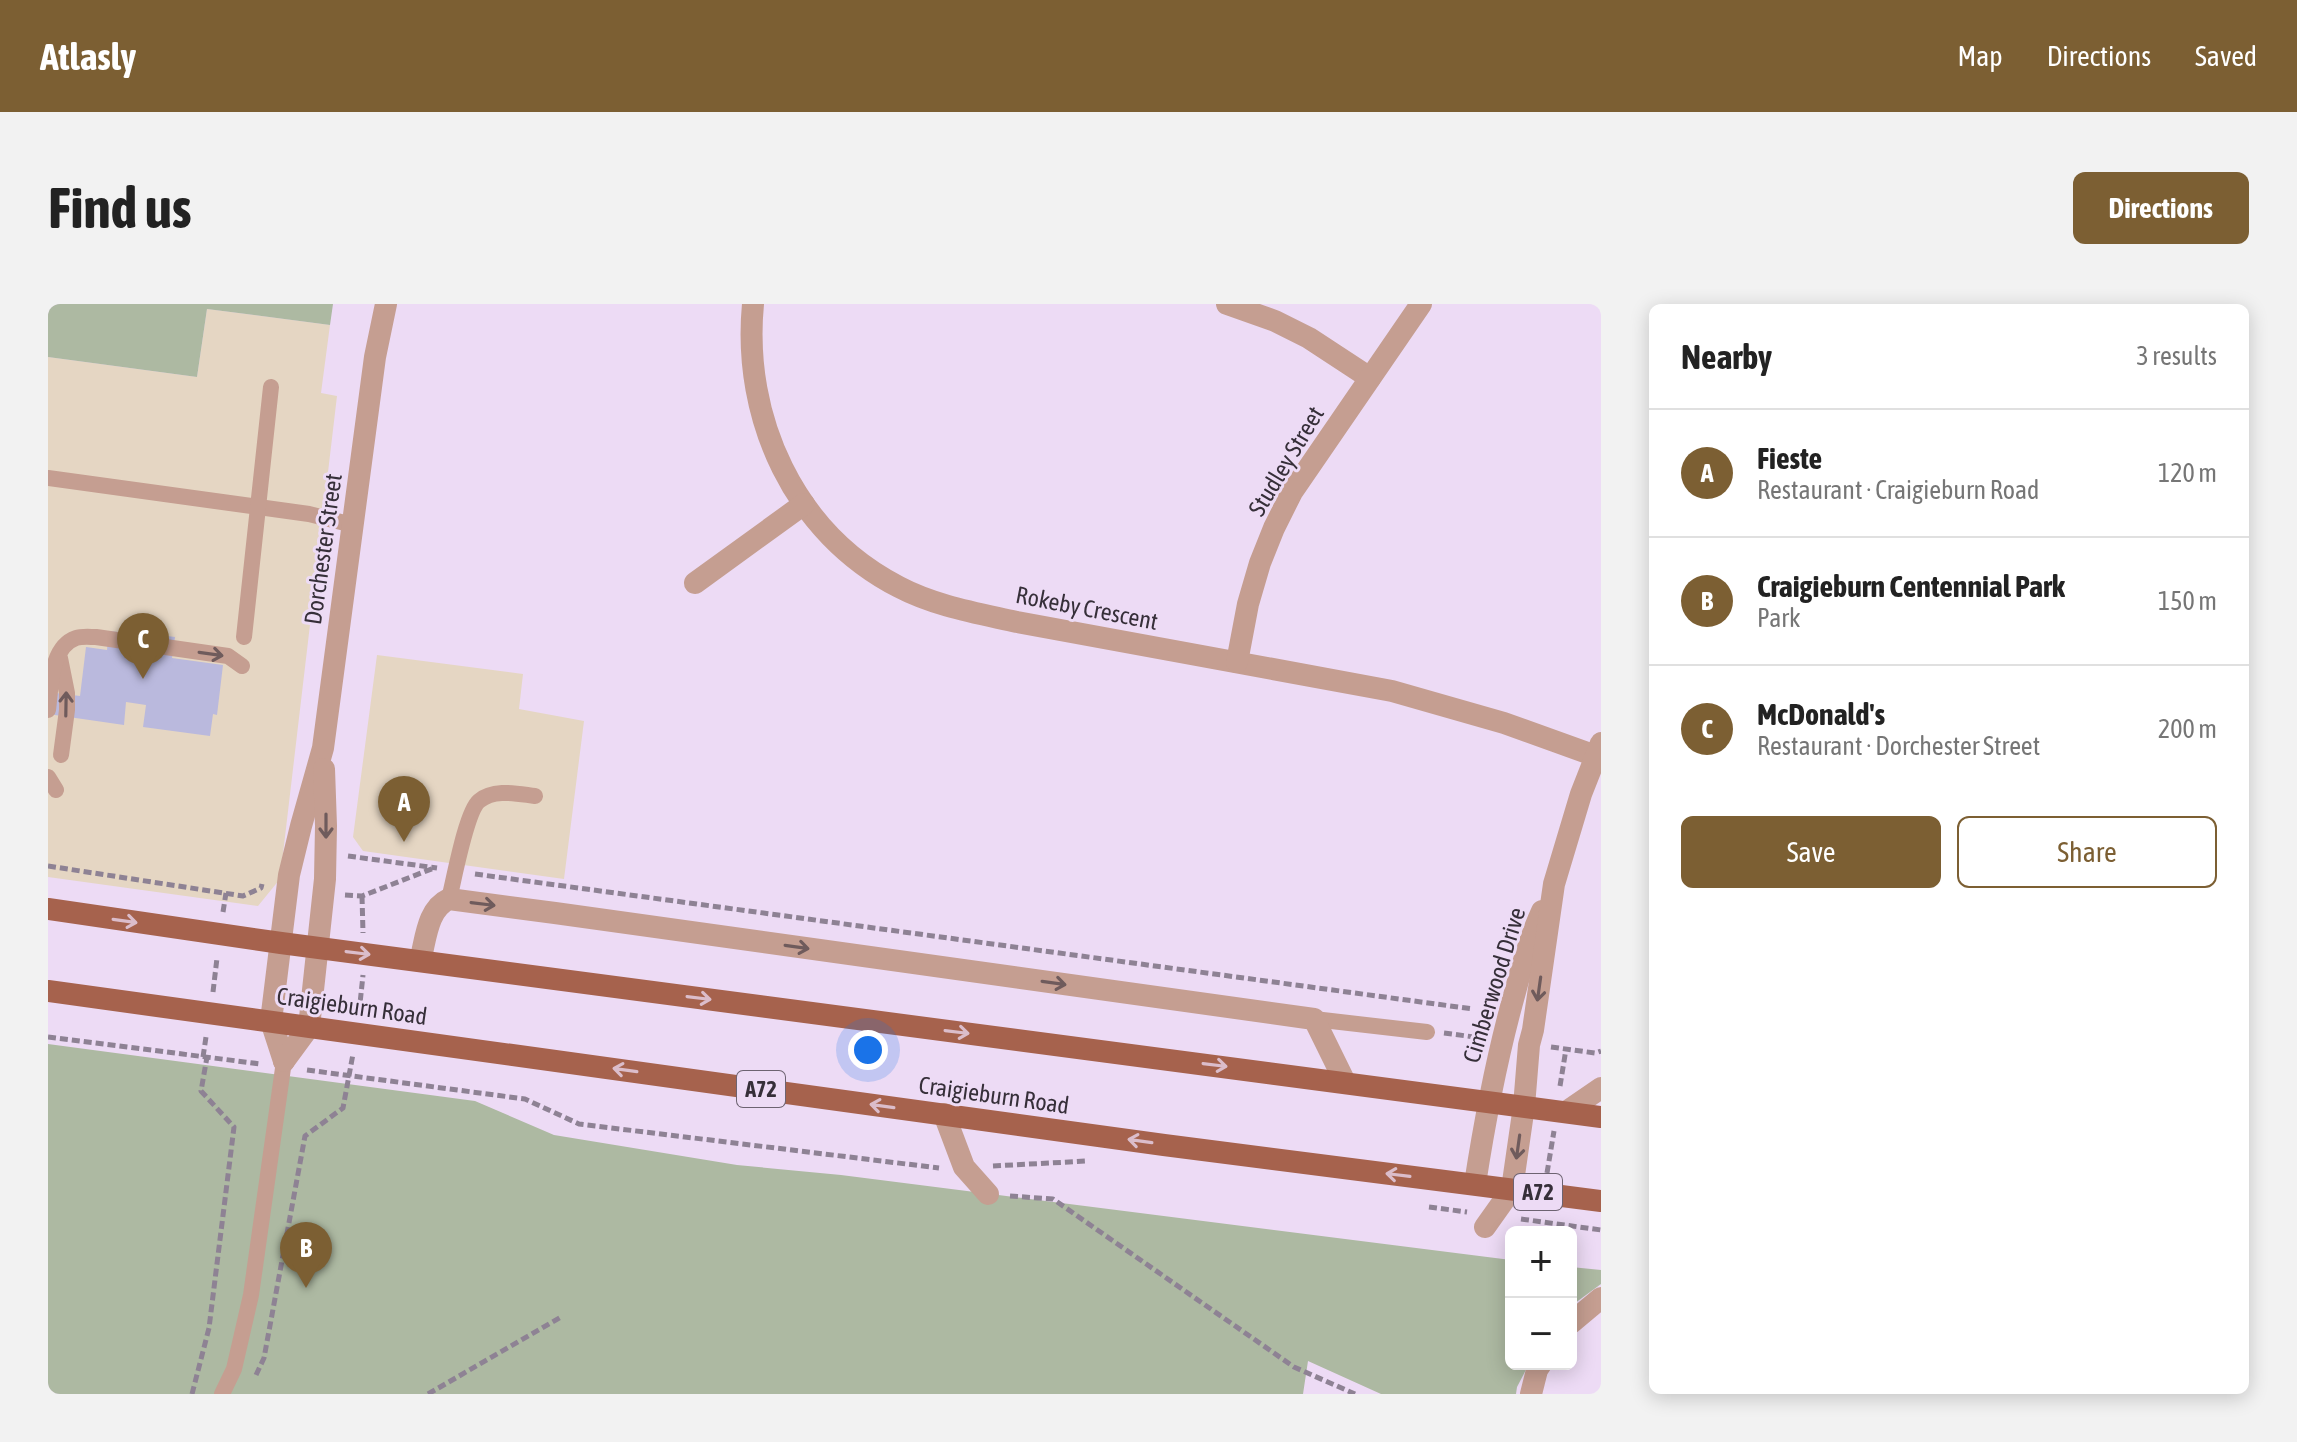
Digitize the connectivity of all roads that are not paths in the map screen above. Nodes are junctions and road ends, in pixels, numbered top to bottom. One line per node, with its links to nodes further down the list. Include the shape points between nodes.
1 (370, 304): 6 (street, Dorchester Street)
2 (386, 304): 6 (street, Dorchester Street)
3 (753, 304): 10 (street, Rokeby Crescent, via 751,351 760,413 782,469)
4 (1227, 304): 7 (street, via 1309,338)
5 (1421, 304): 7 (street, Studley Street)
6 (375, 356): 12 (street, Dorchester Street)
7 (1370, 378): 16 (street, Studley Street, via 1292,492 1274,528 1248,604)
8 (271, 387): 11 (lane)
9 (48, 478): 11 (lane)
10 (804, 504): 13 (street); 16 (street, Rokeby Crescent, via 870,570 927,599 1017,622)
11 (258, 507): 12 (lane); 14 (lane)
12 (353, 525): 19 (street, Dorchester Street)
13 (695, 583)
14 (244, 637)
15 (59, 653): 17 (lane, one-way to 17, via 76,638 96,637 228,656); 18 (lane); 21 (lane, one-way to 15, via 67,693)
16 (1237, 662): 20 (street, Rokeby Crescent, via 1392,691)
17 (242, 666)
18 (48, 710)
19 (323, 748): 26 (street, Dorchester Street, via 289,875); 27 (street, Dorchester Street, one-way to 27, via 325,879)
20 (1598, 750): 23 (street, Cimberwood Drive)
21 (61, 755)
22 (535, 796): 24 (lane, via 508,792 478,802)
23 (1554, 884): 37 (street, Cimberwood Drive, via 1534,929); 38 (street, Cimberwood Drive, one-way to 38)
24 (449, 899): 28 (street, via 431,916); 30 (street, one-way to 30)
25 (48, 909): 26 (main road, one-way to 26)
26 (281, 943): 27 (main road); 31 (street, Dorchester Street)
27 (318, 948): 28 (main road, one-way to 28); 32 (street, Dorchester Street)
28 (420, 961): 35 (main road, one-way to 35)
29 (48, 991): 31 (main road, Craigieburn Road / A72)
30 (1314, 1019): 33 (lane); 35 (street)
31 (271, 1021): 32 (main road, Craigieburn Road / A72); 34 (street)
32 (309, 1027): 34 (street); 40 (main road, Craigieburn Road / A72, one-way to 32)
33 (1427, 1032)
34 (284, 1064): 49 (lane, via 251,1295 234,1369)
35 (1345, 1082): 37 (main road)
36 (1601, 1088): 39 (street)
37 (1488, 1101): 38 (main road); 42 (street, Cimberwood Drive)
38 (1524, 1106): 39 (main road); 43 (street, Cimberwood Drive, one-way to 43)
39 (1566, 1112): 41 (main road)
40 (944, 1114): 42 (main road, Craigieburn Road / A72, one-way to 40); 44 (street, via 964,1167)
41 (1601, 1117)
42 (1475, 1184): 43 (main road, Craigieburn Road / A72); 43 (street, via 1488,1214)
43 (1512, 1189): 45 (main road, Craigieburn Road / A72)
44 (988, 1194)
45 (1601, 1201)
46 (1601, 1298): 47 (street)
47 (1577, 1318)
48 (1537, 1370): 50 (street)
49 (222, 1394)
50 (1531, 1394)

